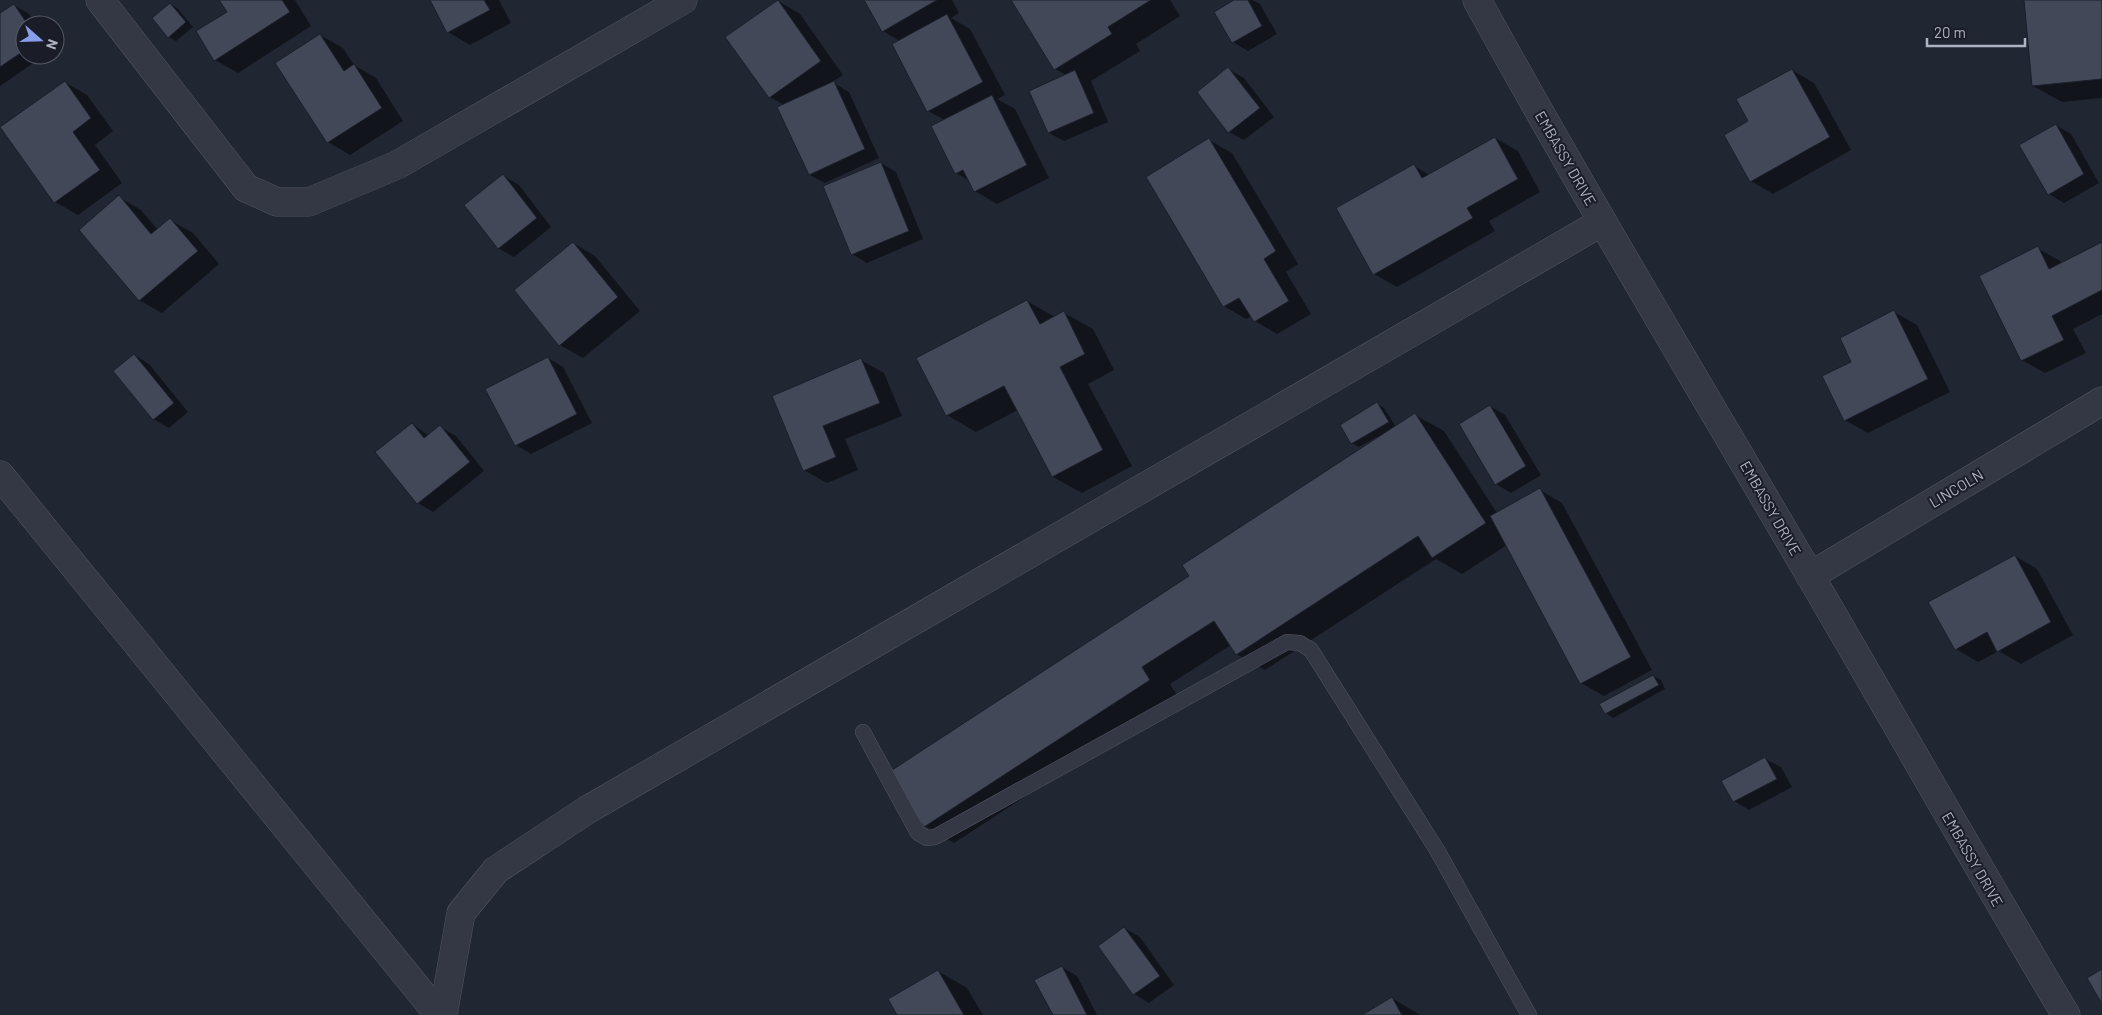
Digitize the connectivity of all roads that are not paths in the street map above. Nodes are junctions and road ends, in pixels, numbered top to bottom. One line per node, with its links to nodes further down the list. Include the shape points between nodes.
1 (100, 0): 2 (street, via 246,188 277,202 309,202 397,165)
2 (683, 0)
3 (1480, 1): 4 (street, EMBASSY DRIVE)
4 (1602, 222): 7 (street, EMBASSY DRIVE); 10 (street, via 587,810 496,870 460,913)
5 (2102, 401): 7 (street, LINCOLN)
6 (0, 476): 9 (street)
7 (1810, 576): 12 (street, EMBASSY DRIVE)
8 (863, 732): 11 (lane, via 918,833 927,838 935,837 1288,642 1300,643 1311,650 1431,842)
9 (439, 1015)
10 (443, 1015)
11 (1529, 1015)
12 (2066, 1015)

